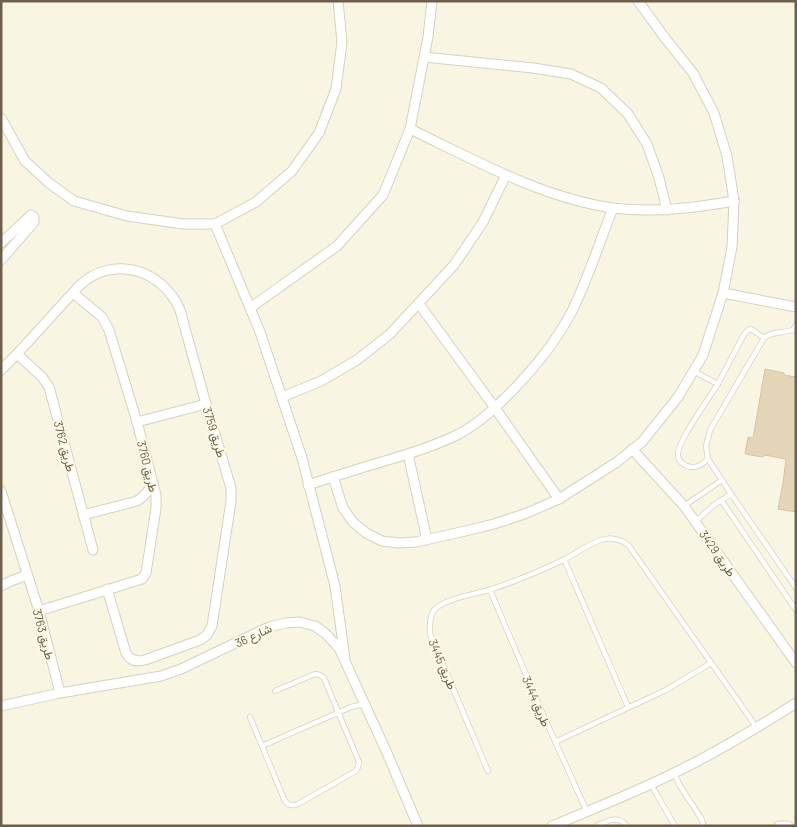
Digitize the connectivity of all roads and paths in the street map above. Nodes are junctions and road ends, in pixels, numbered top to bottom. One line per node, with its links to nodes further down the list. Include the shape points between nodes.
1 (338, 1): 11 (street, via 342,42 336,89 318,133 292,171 256,202)
2 (432, 1): 4 (street)
3 (638, 1): 8 (street, via 693,73 714,113 727,156)
4 (424, 56): 6 (street); 10 (street, via 571,74 601,88 628,114 647,144)
5 (1, 118): 11 (street, via 26,161 74,201 127,216 183,224)
6 (410, 129): 7 (street); 18 (street, via 383,195 336,246)
7 (506, 175): 9 (street, via 538,189); 16 (street, via 483,222 454,265)
8 (734, 201): 10 (street); 14 (street, via 732,247)
9 (612, 208): 10 (street); 27 (street, via 571,313 550,348)
10 (667, 210)
11 (215, 224): 18 (street)
12 (1, 243): 13 (street, via 31,215 34,217 34,222)
13 (1, 260)
14 (722, 292): 17 (street); 23 (street, via 703,355)
15 (73, 293): 21 (street, طريق 3759); 26 (street, طريق 3759, via 90,277 112,269 136,271 161,283 180,310); 28 (street, طريق 3760, via 107,325)
16 (419, 304): 25 (street, via 390,334 357,360); 27 (street)
17 (796, 307)
18 (250, 308): 25 (street)
19 (796, 325): 20 (lane, via 793,330 771,333)
20 (764, 338): 24 (lane, via 752,329 748,330); 31 (lane, via 710,430 706,446)
21 (18, 354): 22 (street, طريق 3759); 43 (street, طريق 3762, via 49,387)
22 (1, 370)
23 (693, 371): 24 (lane); 29 (street, via 678,397 642,442)
24 (718, 384): 31 (lane, via 678,450 679,460 686,466 696,468)
25 (282, 397): 35 (street)
26 (206, 404): 28 (street); 51 (street, طريق 3759, via 232,493 210,630 200,640 145,660 133,660 127,656)
27 (496, 408): 30 (street, via 458,434); 38 (street)
28 (137, 422): 34 (street, طريق 3760)
29 (632, 449): 38 (street); 41 (street, طريق 3429)
30 (408, 454): 32 (street); 45 (street)
31 (708, 459): 33 (lane)
32 (333, 477): 35 (street); 45 (street, via 343,508 366,533 382,541 399,544)
33 (722, 480): 37 (lane); 41 (lane)
34 (152, 482): 40 (street); 42 (street, طريق 3760, via 156,495)
35 (308, 485): 55 (street, via 335,586)
36 (1, 491): 48 (street, طريق 3763)
37 (731, 494): 39 (lane); 50 (lane)
38 (559, 499): 45 (street, via 494,524)
39 (721, 500): 44 (lane); 53 (lane)
40 (138, 501): 42 (street); 43 (street)
41 (684, 506): 44 (street, طريق 3429)
42 (155, 513): 51 (street, طريق 3760, via 146,573 139,580)
43 (83, 515): 46 (street, طريق 3762)
44 (696, 521): 57 (street, طريق 3429)
45 (427, 540)
46 (93, 550)
47 (564, 559): 52 (lane, طريق 3445); 56 (lane, طريق 3445, via 600,540 609,538 625,542); 63 (lane)
48 (27, 575): 49 (street); 54 (street, طريق 3763)
49 (1, 586)
50 (796, 588)
51 (107, 589): 54 (street, طريق 3760)
52 (490, 590): 67 (lane, طريق 3444); 69 (lane, طريق 3445, via 443,604 434,610 430,624 430,634)
53 (796, 610)
54 (38, 611): 59 (street, طريق 3763)
55 (345, 659): 59 (street, شارع 36, via 320,629 300,622 286,623 269,627 170,673); 61 (street, شارع 36)
56 (712, 663): 63 (lane, via 666,690); 66 (lane, طريق 3445)
57 (796, 663)
58 (275, 691): 64 (lane, via 315,674 320,675)
59 (60, 693): 62 (street, شارع 36)
60 (796, 703): 66 (street)
61 (365, 704): 64 (lane); 73 (street, شارع 36)
62 (1, 706)
63 (628, 707): 67 (lane)
64 (338, 713): 68 (lane); 68 (lane, via 359,762 358,767 294,806 286,803)
65 (250, 717): 68 (lane)
66 (757, 728): 70 (street)
67 (555, 742): 72 (lane, طريق 3444)
68 (262, 746)
69 (488, 772)
70 (674, 773): 71 (street); 78 (lane, via 701,818)
71 (651, 783): 72 (street); 77 (lane)
72 (586, 812): 74 (street)
73 (418, 826)
74 (552, 826)
75 (596, 826): 76 (lane, via 614,819 623,821)
76 (627, 826)
77 (675, 826)
78 (702, 826)
79 (779, 826): 80 (street)
80 (788, 826)

